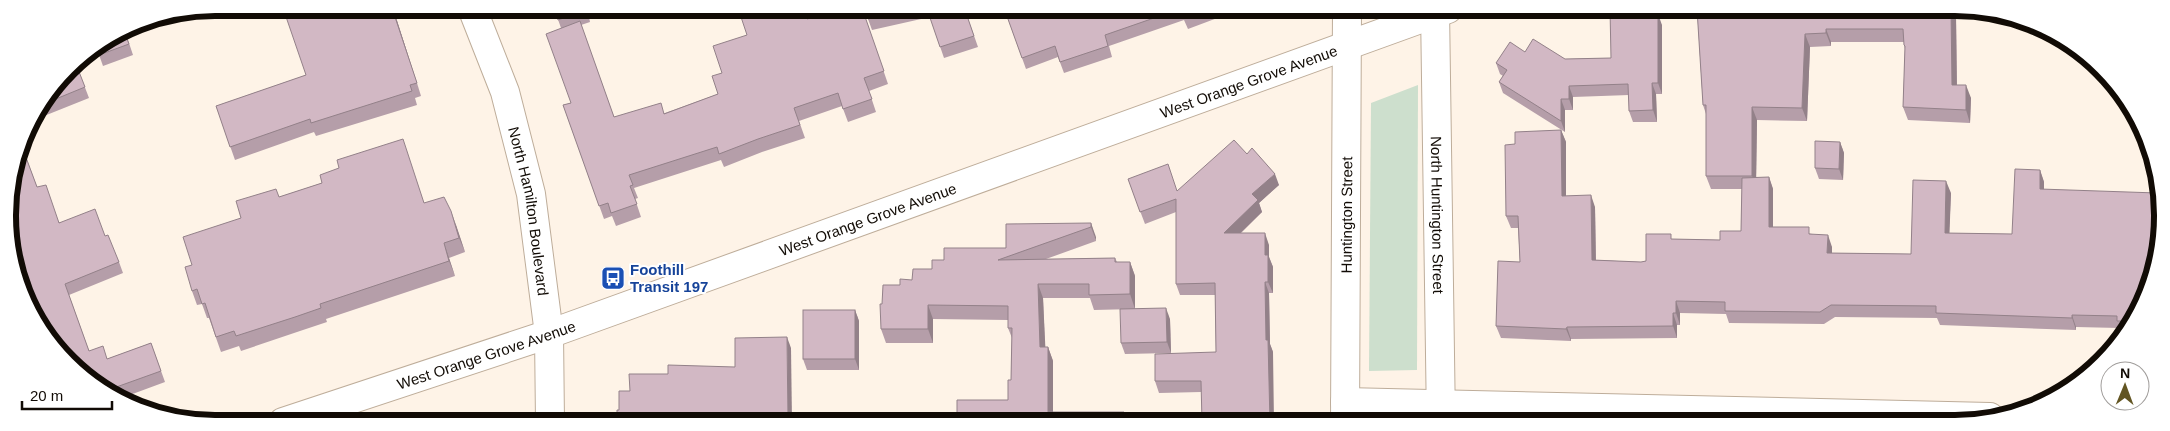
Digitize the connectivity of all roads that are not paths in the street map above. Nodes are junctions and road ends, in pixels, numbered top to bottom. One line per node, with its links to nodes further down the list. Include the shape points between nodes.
1 (475, 16): 6 (street, North Hamilton Boulevard, via 505,92 531,194)
2 (1347, 16): 5 (street, Huntington Street)
3 (1424, 16): 5 (street, West Orange Grove Avenue)
4 (1439, 16): 8 (street, North Huntington Street)
5 (1346, 46): 6 (street, West Orange Grove Avenue); 7 (street, Huntington Street)
6 (548, 334): 9 (street, West Orange Grove Avenue); 10 (street, North Hamilton Boulevard)
7 (1345, 412): 8 (street)
8 (1441, 413): 11 (street)
9 (304, 415)
10 (550, 415)
11 (1716, 415)

